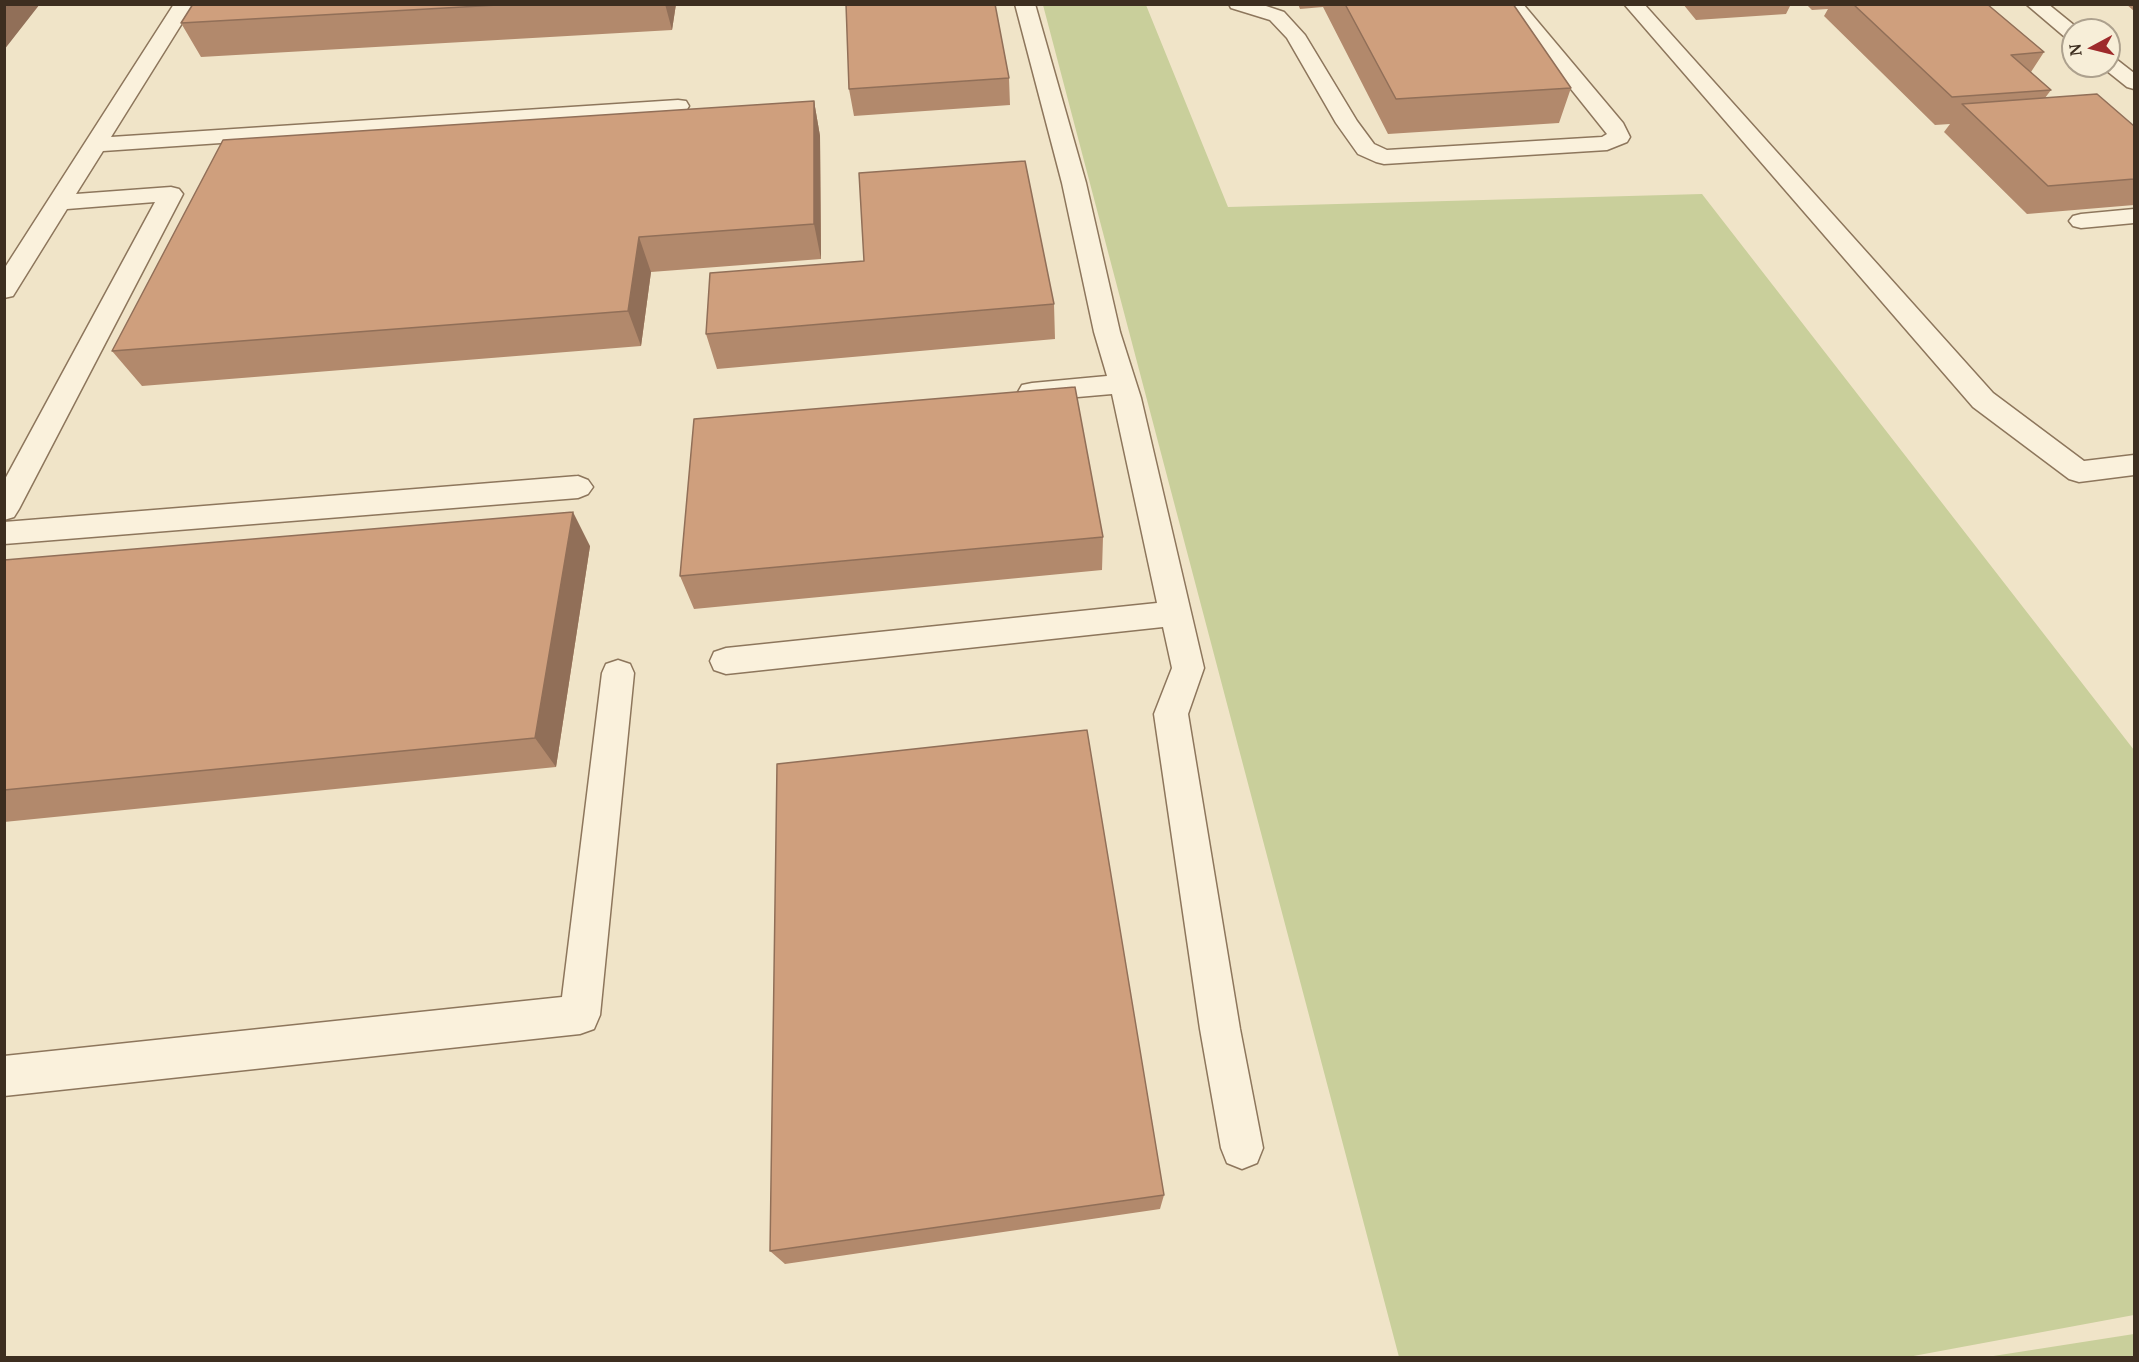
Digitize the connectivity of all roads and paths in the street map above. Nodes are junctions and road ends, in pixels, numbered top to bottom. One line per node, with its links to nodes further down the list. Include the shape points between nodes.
1 (184, 4): 11 (street)
2 (1025, 4): 16 (street)
3 (1238, 4): 4 (street, via 1277,16 1295,35 1366,149 1384,157 1607,143 1619,137)
4 (1512, 4)
5 (1633, 4): 18 (street, via 1983,400 2079,472)
6 (2035, 4): 7 (street)
7 (2061, 25)
8 (2121, 73): 9 (street)
9 (2134, 83)
10 (678, 106): 11 (street)
11 (96, 146): 12 (street)
12 (60, 202): 15 (street); 20 (street, via 171,194)
13 (2134, 216): 14 (street)
14 (2081, 221)
15 (4, 290)
16 (1123, 384): 17 (street); 22 (street)
17 (1005, 394)
18 (2134, 465)
19 (578, 487): 21 (street)
20 (4, 509)
21 (4, 533)
22 (1176, 613): 23 (street); 26 (street, via 1188,668 1171,714)
23 (726, 661)
24 (618, 673): 25 (street, via 580,1015)
25 (4, 1076)
26 (1242, 1148)

